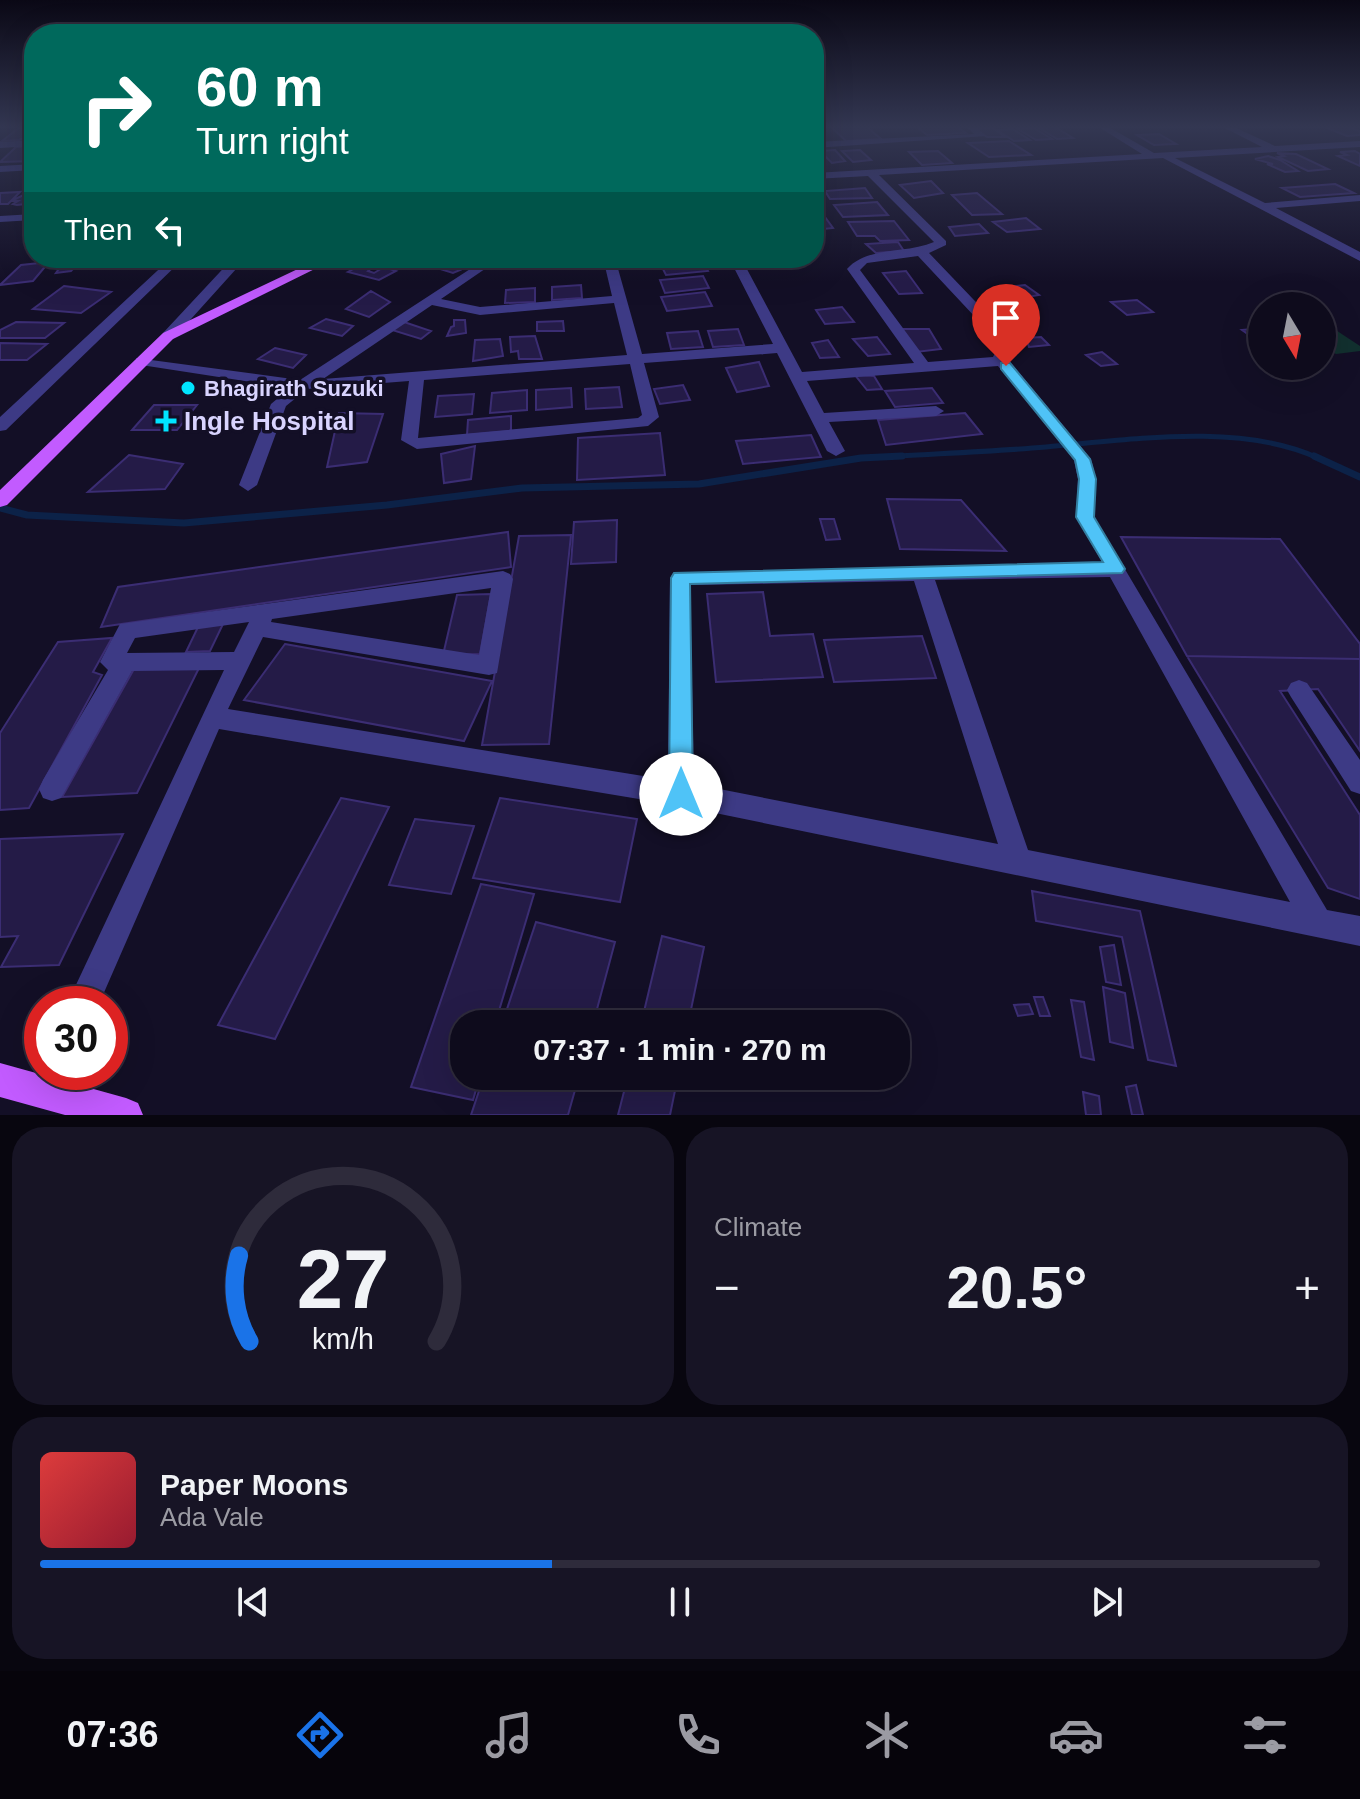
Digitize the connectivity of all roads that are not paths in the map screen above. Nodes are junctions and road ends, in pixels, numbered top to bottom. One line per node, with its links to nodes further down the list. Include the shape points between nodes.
1 (876, 178): 7 (street, via 942,243)
2 (1210, 178): 4 (street)
3 (1360, 198): 4 (street)
4 (1263, 206): 8 (street)
5 (24, 218): 6 (street)
6 (0, 219)
7 (921, 252): 21 (street, via 1014,350 1000,356); 22 (street, via 863,260 853,269)
8 (1360, 257)
9 (167, 268): 28 (street)
10 (231, 268): 17 (street)
11 (310, 268): 17 (main road)
12 (480, 268): 16 (street)
13 (611, 268): 15 (street)
14 (740, 268): 18 (street)
15 (619, 299): 16 (street, via 480,311); 19 (street)
16 (430, 301): 25 (street)
17 (168, 336): 20 (main road)
18 (782, 348): 19 (street); 24 (street)
19 (634, 360): 23 (street); 23 (street, via 651,417 642,423 431,444 409,440)
20 (141, 361): 25 (street); 31 (main road)
21 (1003, 361): 22 (street); 32 (street, via 1082,459 1085,517)
22 (924, 367): 24 (street)
23 (417, 376): 25 (street)
24 (797, 377): 27 (street)
25 (303, 385): 30 (street, via 279,404)
26 (936, 411): 27 (street)
27 (818, 418): 29 (street)
28 (0, 426)
29 (836, 451)
30 (248, 485)
31 (0, 501)
32 (1116, 569): 33 (street); 43 (street)
33 (922, 573): 41 (street, via 680,578); 42 (street)
34 (261, 620): 34 (street, via 503,579 489,666); 35 (street); 36 (street, via 128,630 111,662)
35 (241, 661): 36 (street); 38 (street)
36 (125, 662): 40 (street)
37 (1299, 690): 39 (street)
38 (212, 717): 41 (street); 45 (street)
39 (1360, 782)
40 (52, 789)
41 (681, 794): 42 (street)
42 (1018, 863): 43 (street)
43 (1318, 923): 44 (street)
44 (1360, 931)
45 (91, 986)
46 (0, 1080): 47 (main road)
47 (24, 1081)
48 (67, 1090): 49 (main road)
49 (126, 1115)

